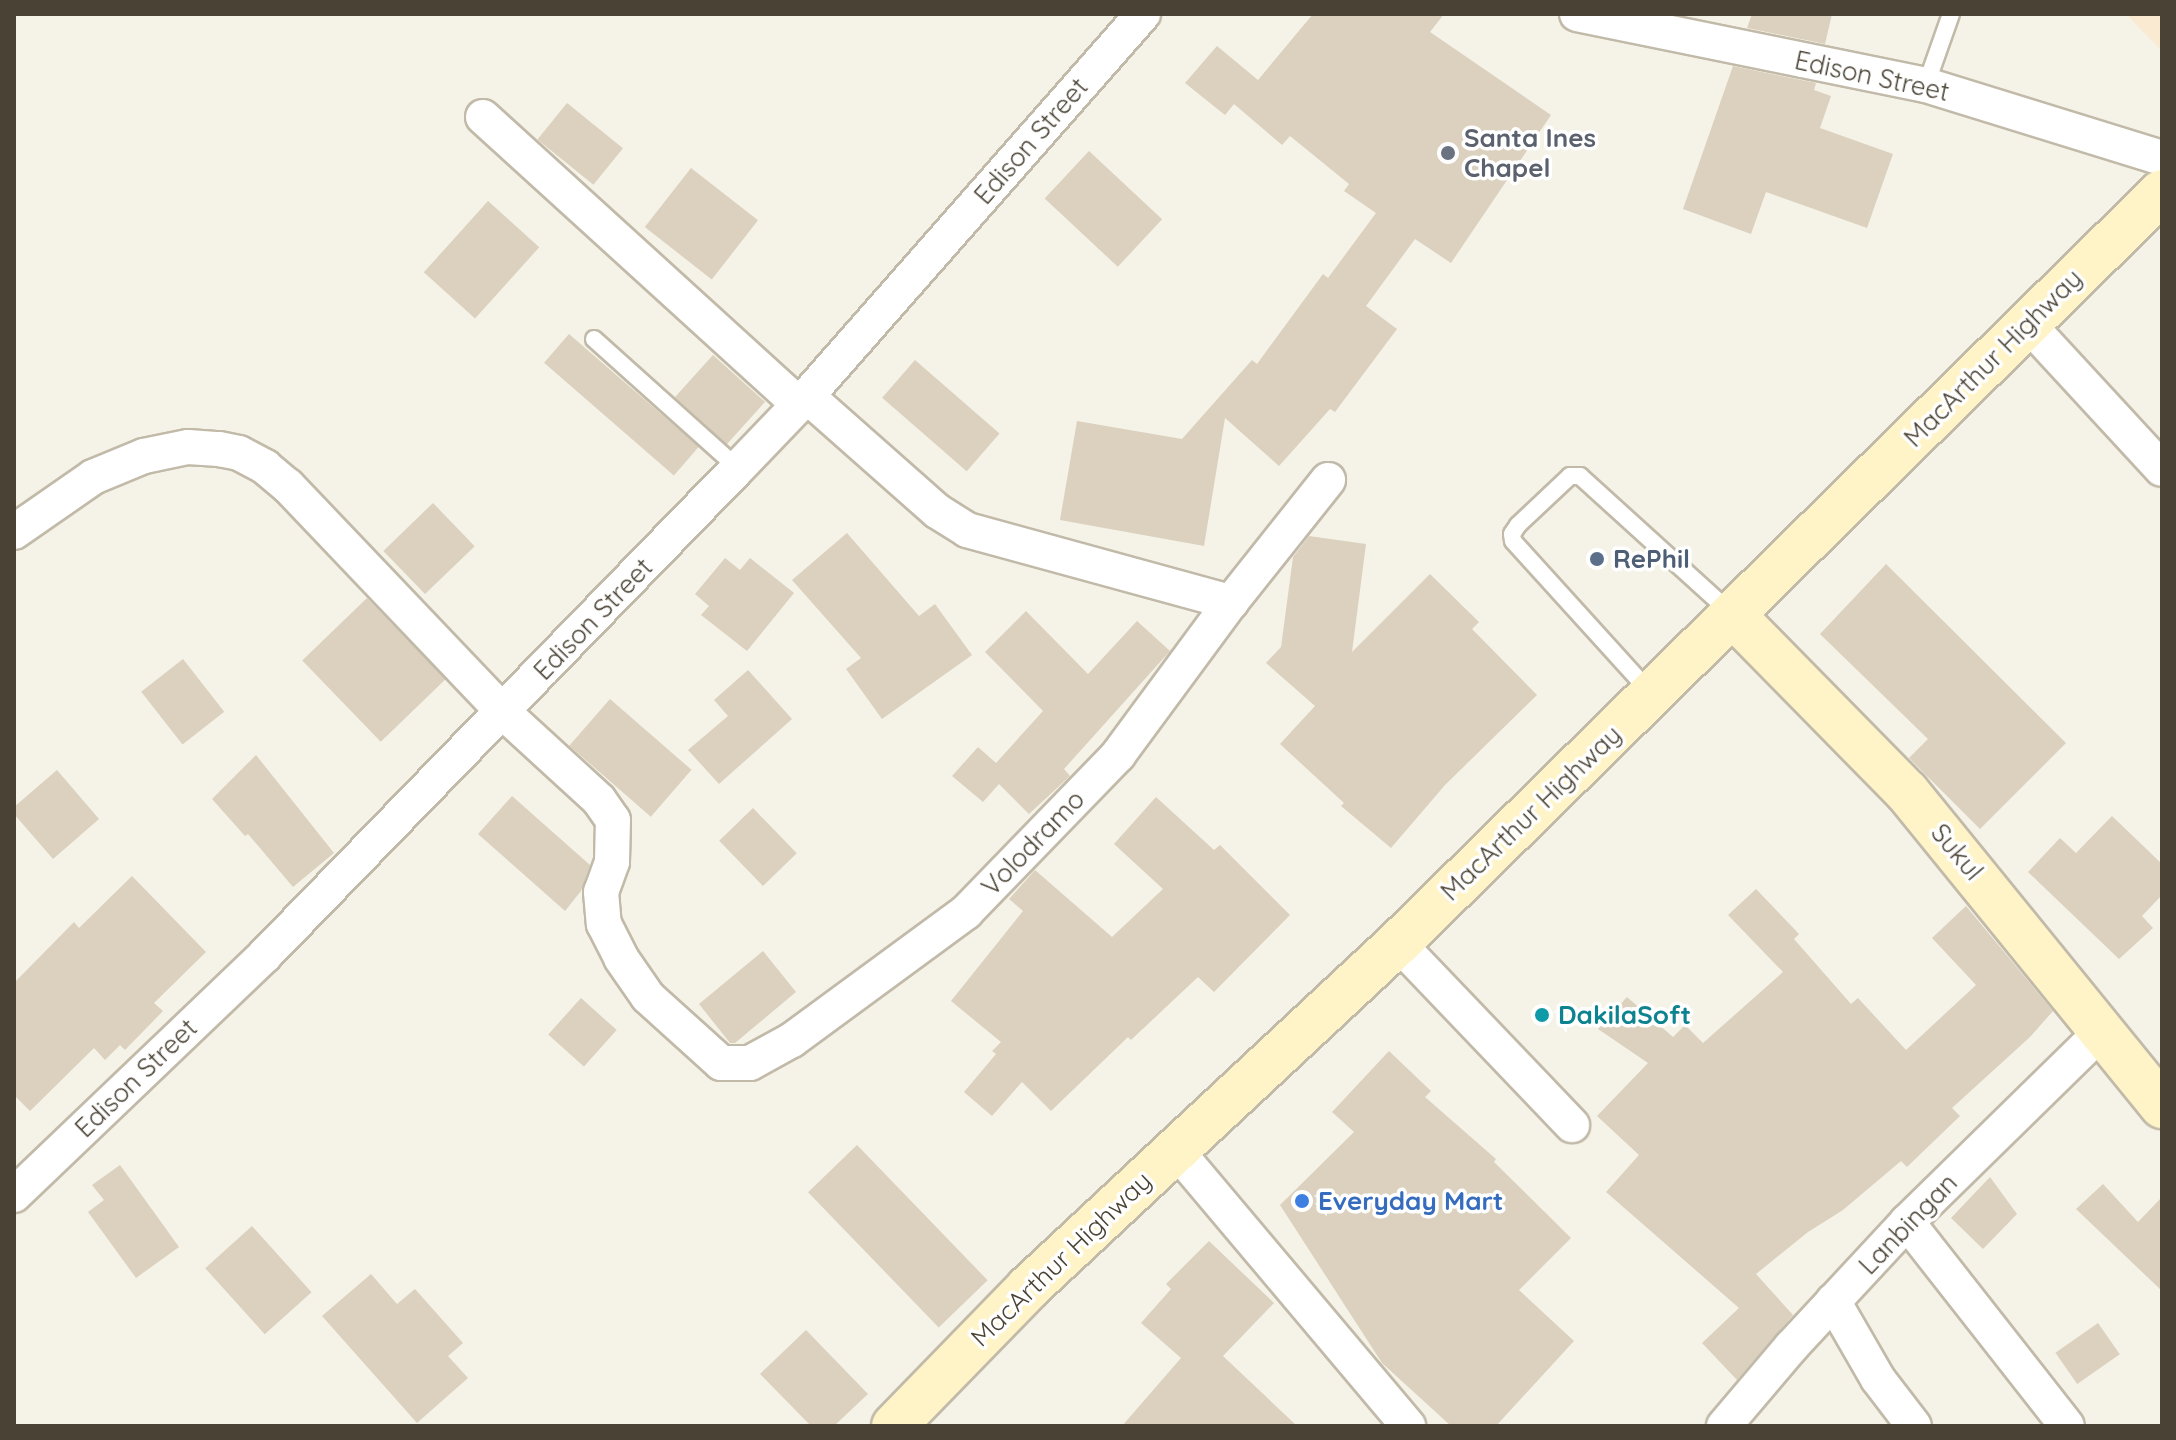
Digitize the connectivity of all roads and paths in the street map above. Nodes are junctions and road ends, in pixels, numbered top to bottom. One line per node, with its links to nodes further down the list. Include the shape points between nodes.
1 (1143, 14): 10 (street, Edison Street)
2 (1577, 14): 4 (street, Edison Street)
3 (1951, 14): 4 (lane)
4 (1926, 85): 6 (street, Edison Street)
5 (483, 117): 10 (street)
6 (2162, 158)
7 (2162, 192): 8 (main road, MacArthur Highway)
8 (2028, 324): 12 (street); 16 (main road, MacArthur Highway)
9 (594, 339): 11 (lane)
10 (803, 400): 11 (street, Edison Street); 15 (street, via 967,530)
11 (738, 468): 18 (street, Edison Street)
12 (2162, 469)
13 (1328, 480): 15 (street, Volodramo)
14 (14, 532): 18 (street, via 116,466 188,447 239,453 288,486)
15 (1231, 602): 18 (street, Volodramo, via 1118,755 966,912 792,1040 750,1063 721,1063 648,997 604,924 601,892 612,862 613,820 599,800)
16 (1733, 615): 17 (main road, MacArthur Highway); 17 (lane, via 1575,474 1518,525 1513,541); 20 (main road, Sukul, via 1907,792)
17 (1652, 694): 19 (main road, MacArthur Highway)
18 (503, 712): 24 (street, Edison Street, via 265,955)
19 (1398, 943): 22 (street); 23 (main road, MacArthur Highway)
20 (2102, 1031): 21 (main road, Sukul); 25 (street, Lanbingan)
21 (2162, 1106)
22 (1572, 1125)
23 (1175, 1149): 27 (main road, MacArthur Highway, via 1028,1288); 28 (street)
24 (14, 1195)
25 (1907, 1222): 26 (street, Lanbingan); 31 (street)
26 (1833, 1301): 29 (street, Lanbingan); 30 (street, via 1878,1379)
27 (894, 1426)
28 (1408, 1426)
29 (1724, 1426)
30 (1914, 1426)
31 (2067, 1426)

